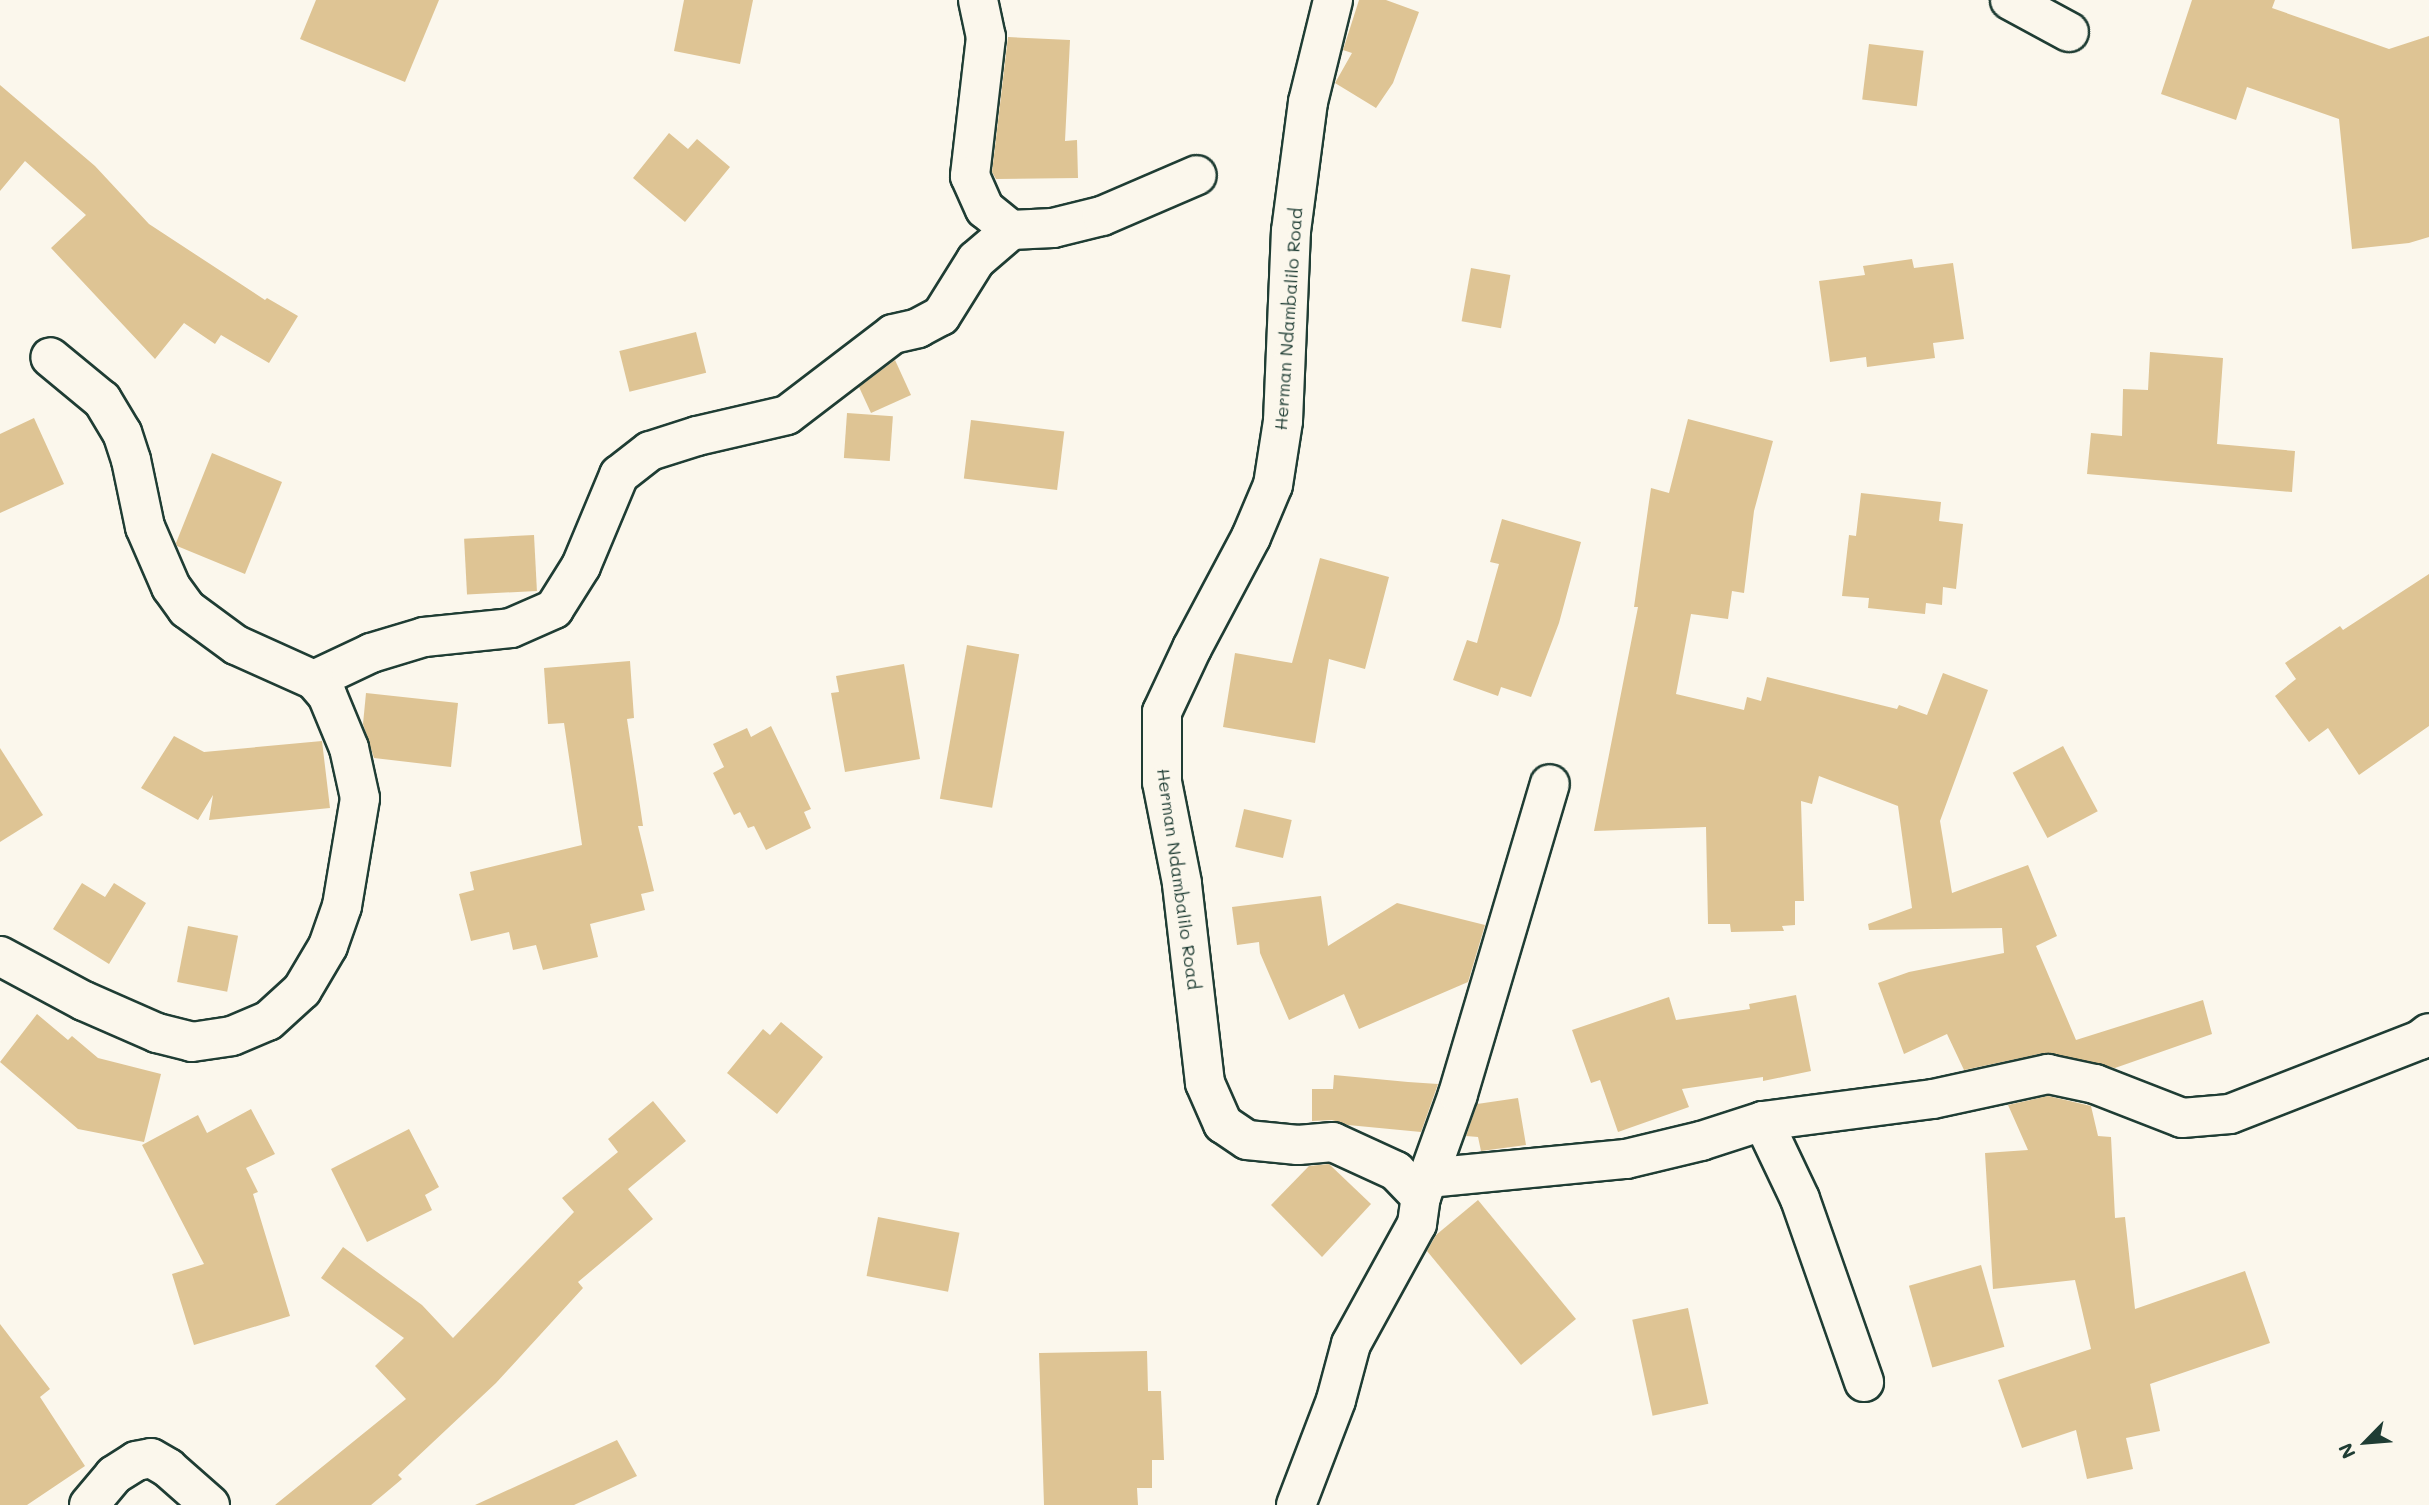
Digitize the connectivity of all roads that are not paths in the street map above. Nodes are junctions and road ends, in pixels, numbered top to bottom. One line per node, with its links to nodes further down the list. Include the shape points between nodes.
1 (978, 0): 6 (street, via 986,37 970,176 985,209)
2 (1333, 0): 13 (street, Herman Ndambalilo Road, via 1308,102 1291,231 1283,421 1273,485 1162,712 1162,782 1182,883 1205,1083 1223,1124 1247,1140 1298,1145 1333,1142)
3 (2010, 0): 4 (street)
4 (2069, 32)
5 (1197, 175): 6 (street, via 1102,216 1053,228)
6 (1012, 230): 8 (street, via 976,260 941,316 893,334 787,415 650,451 619,475 581,566 554,608 511,628 424,636 371,653)
7 (50, 357): 8 (street, via 102,400 122,433 145,527 171,587 187,609 236,645)
8 (314, 680): 10 (street, via 327,695 349,748 360,798 342,906 328,946 302,990 268,1021 232,1036 192,1042 157,1033 84,1001)
9 (1550, 784): 13 (street, via 1458,1094)
10 (0, 956)
11 (2429, 1033): 12 (street, via 2230,1114 2182,1118 2095,1084 2048,1074 1933,1100)
12 (1763, 1121): 13 (street, via 1626,1159); 14 (street, via 1800,1199)
13 (1424, 1188): 17 (street, via 1417,1224 1351,1343 1336,1400)
14 (1864, 1382)
15 (89, 1505): 16 (street, via 114,1475 136,1461 151,1458)
16 (210, 1505)
17 (1296, 1505)

